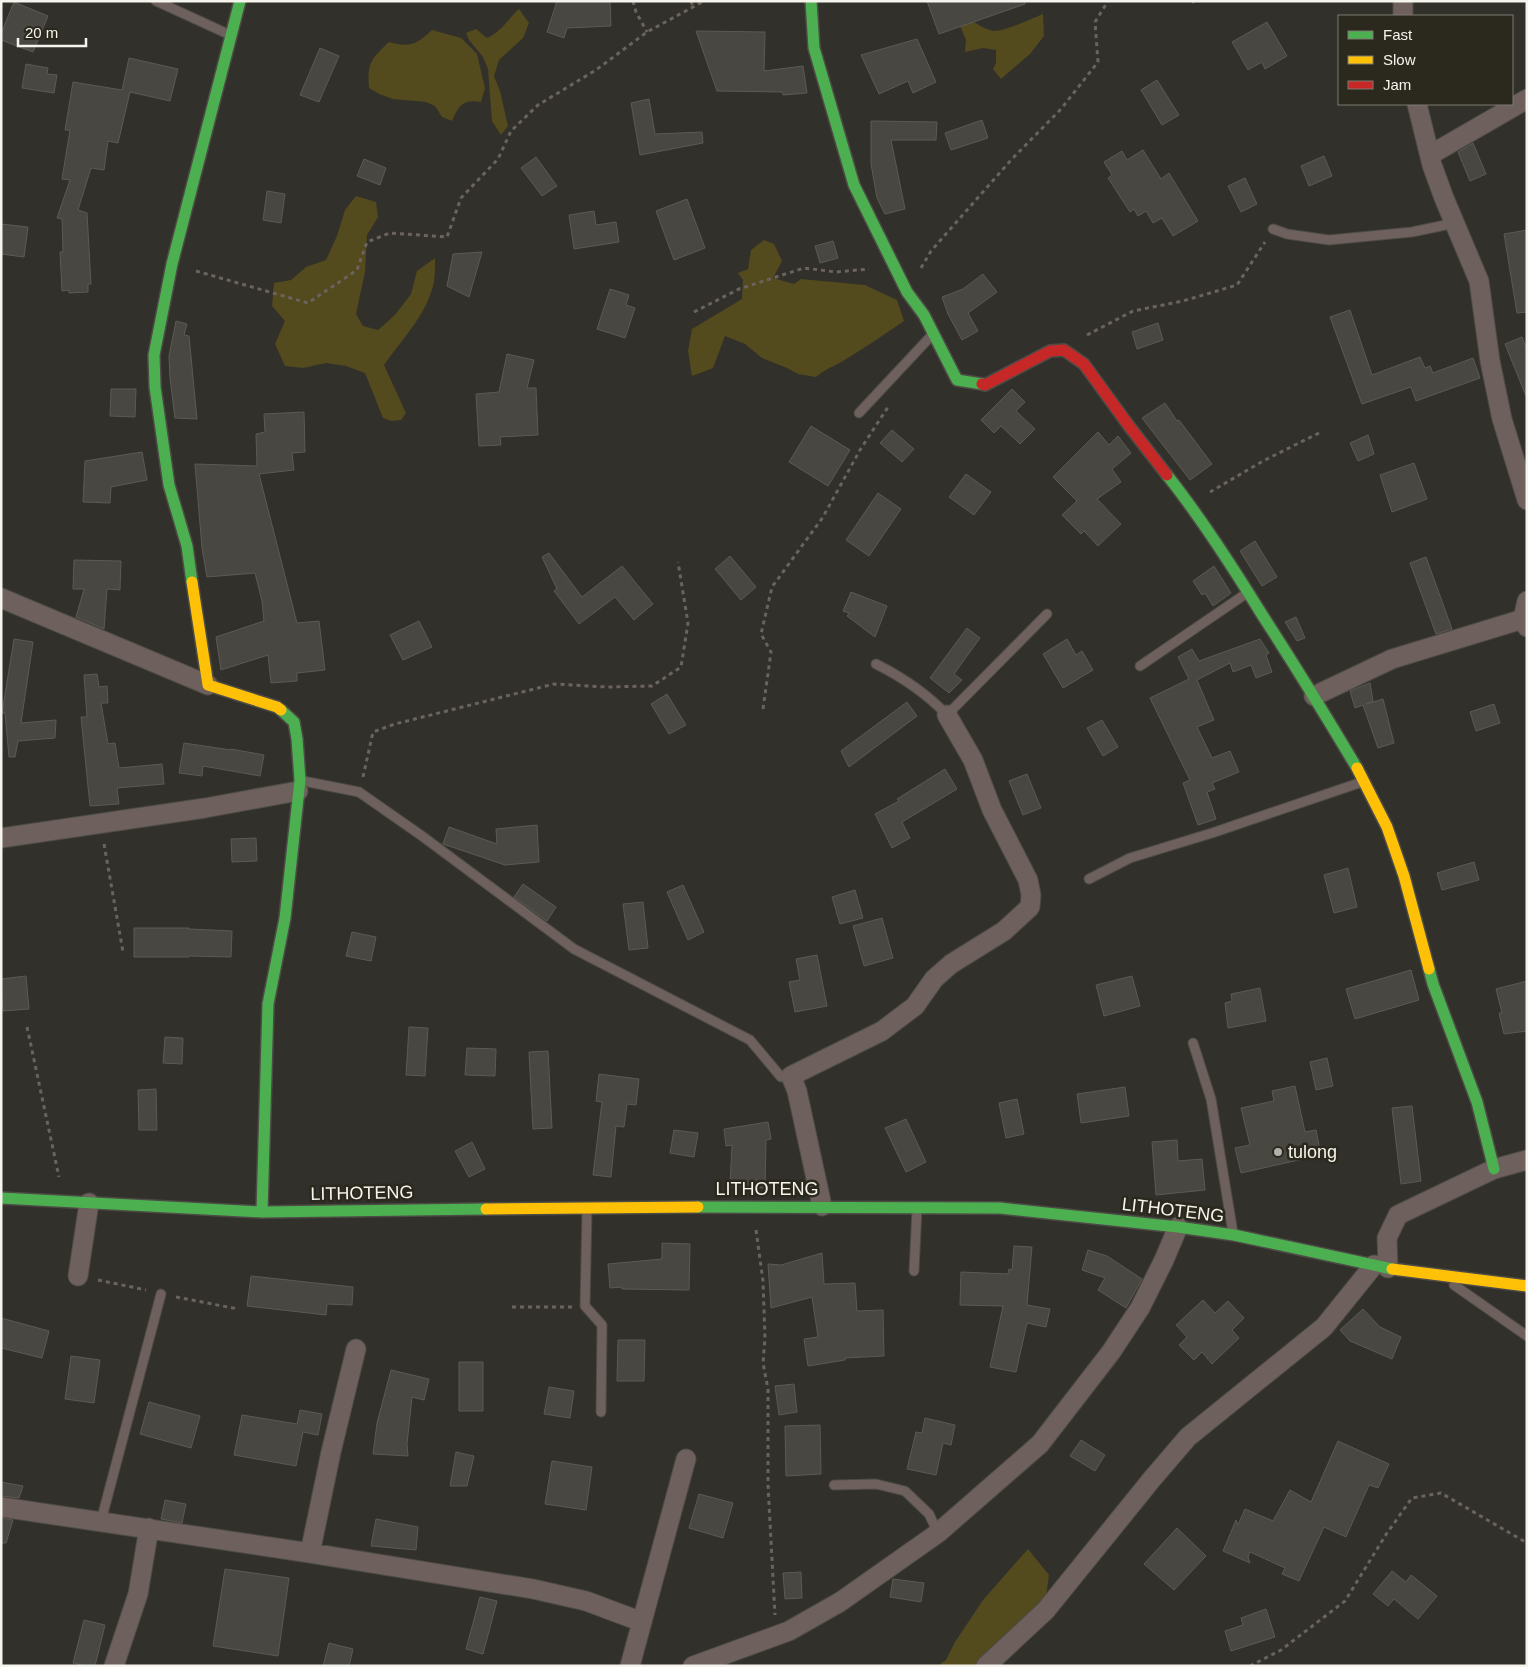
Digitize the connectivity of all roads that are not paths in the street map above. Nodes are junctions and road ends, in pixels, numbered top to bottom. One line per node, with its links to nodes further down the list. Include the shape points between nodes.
1 (156, 1): 6 (lane)
2 (240, 1): 6 (street)
3 (811, 1): 12 (street, via 814,48 854,186 907,292)
4 (1402, 1): 5 (street)
5 (1403, 15)
6 (230, 35): 21 (street, via 172,264 154,355 155,387 169,485 187,546)
7 (1527, 99): 9 (street)
8 (1417, 105): 9 (street)
9 (1430, 156): 10 (street)
10 (1455, 223): 11 (lane, via 1412,232 1329,240); 14 (street, via 1479,281 1502,419)
11 (1273, 229)
12 (934, 333): 13 (lane); 15 (street, via 957,380 985,385 1050,351 1064,350 1084,364 1190,504)
13 (859, 413)
14 (1527, 500)
15 (1248, 593): 20 (lane); 22 (street)
16 (1, 598): 21 (street)
17 (1047, 614): 23 (lane)
18 (1525, 615): 22 (street, via 1392,659)
19 (876, 664): 23 (lane, via 932,699)
20 (1140, 666)
21 (208, 685): 25 (street, via 277,707 294,722 298,738)
22 (1314, 696): 24 (street)
23 (947, 715): 29 (street, via 973,760 992,810 1028,880 1030,907 1004,931 951,964 934,979 915,1006 882,1031)
24 (1364, 781): 27 (lane, via 1130,858); 31 (street, via 1387,827 1404,876 1433,984 1477,1102)
25 (299, 786): 26 (street, via 205,808); 29 (lane, via 359,792 574,949 750,1040 781,1077); 37 (street, via 285,918 268,1004)
26 (1, 838)
27 (1090, 879)
28 (1193, 1043): 39 (lane, via 1211,1099)
29 (791, 1076): 34 (street, via 797,1090)
30 (1527, 1160): 31 (street)
31 (1494, 1169): 40 (street, via 1398,1215 1387,1238)
32 (1, 1198): 33 (street, LITHOTENG)
33 (89, 1203): 37 (street, LITHOTENG); 42 (street)
34 (822, 1206): 35 (street, LITHOTENG); 36 (street, LITHOTENG)
35 (917, 1206): 38 (street, LITHOTENG, via 1000,1208); 41 (lane)
36 (588, 1208): 37 (street, LITHOTENG); 48 (lane, via 585,1306 602,1325)
37 (262, 1212)
38 (1178, 1227): 39 (street, LITHOTENG); 54 (street, via 1140,1308 1111,1352 1040,1444)
39 (1234, 1235): 40 (street, LITHOTENG)
40 (1381, 1267): 43 (street, LITHOTENG); 60 (street, via 1324,1327 1188,1437 1046,1610)
41 (914, 1271)
42 (78, 1276)
43 (1441, 1276): 44 (street, LITHOTENG); 46 (lane)
44 (1527, 1286)
45 (161, 1294): 52 (lane)
46 (1527, 1336)
47 (356, 1349): 55 (street)
48 (601, 1412)
49 (686, 1459): 56 (street)
50 (834, 1485): 54 (lane, via 876,1484 905,1491 929,1514)
51 (1, 1507): 52 (street)
52 (101, 1521): 53 (street)
53 (149, 1528): 55 (street); 57 (street, via 138,1594)
54 (938, 1533): 59 (street, via 840,1602 789,1631)
55 (310, 1552): 56 (street, via 533,1589 586,1601)
56 (642, 1622): 58 (street)
57 (114, 1666)
58 (630, 1666)
59 (693, 1666)
60 (986, 1666)

